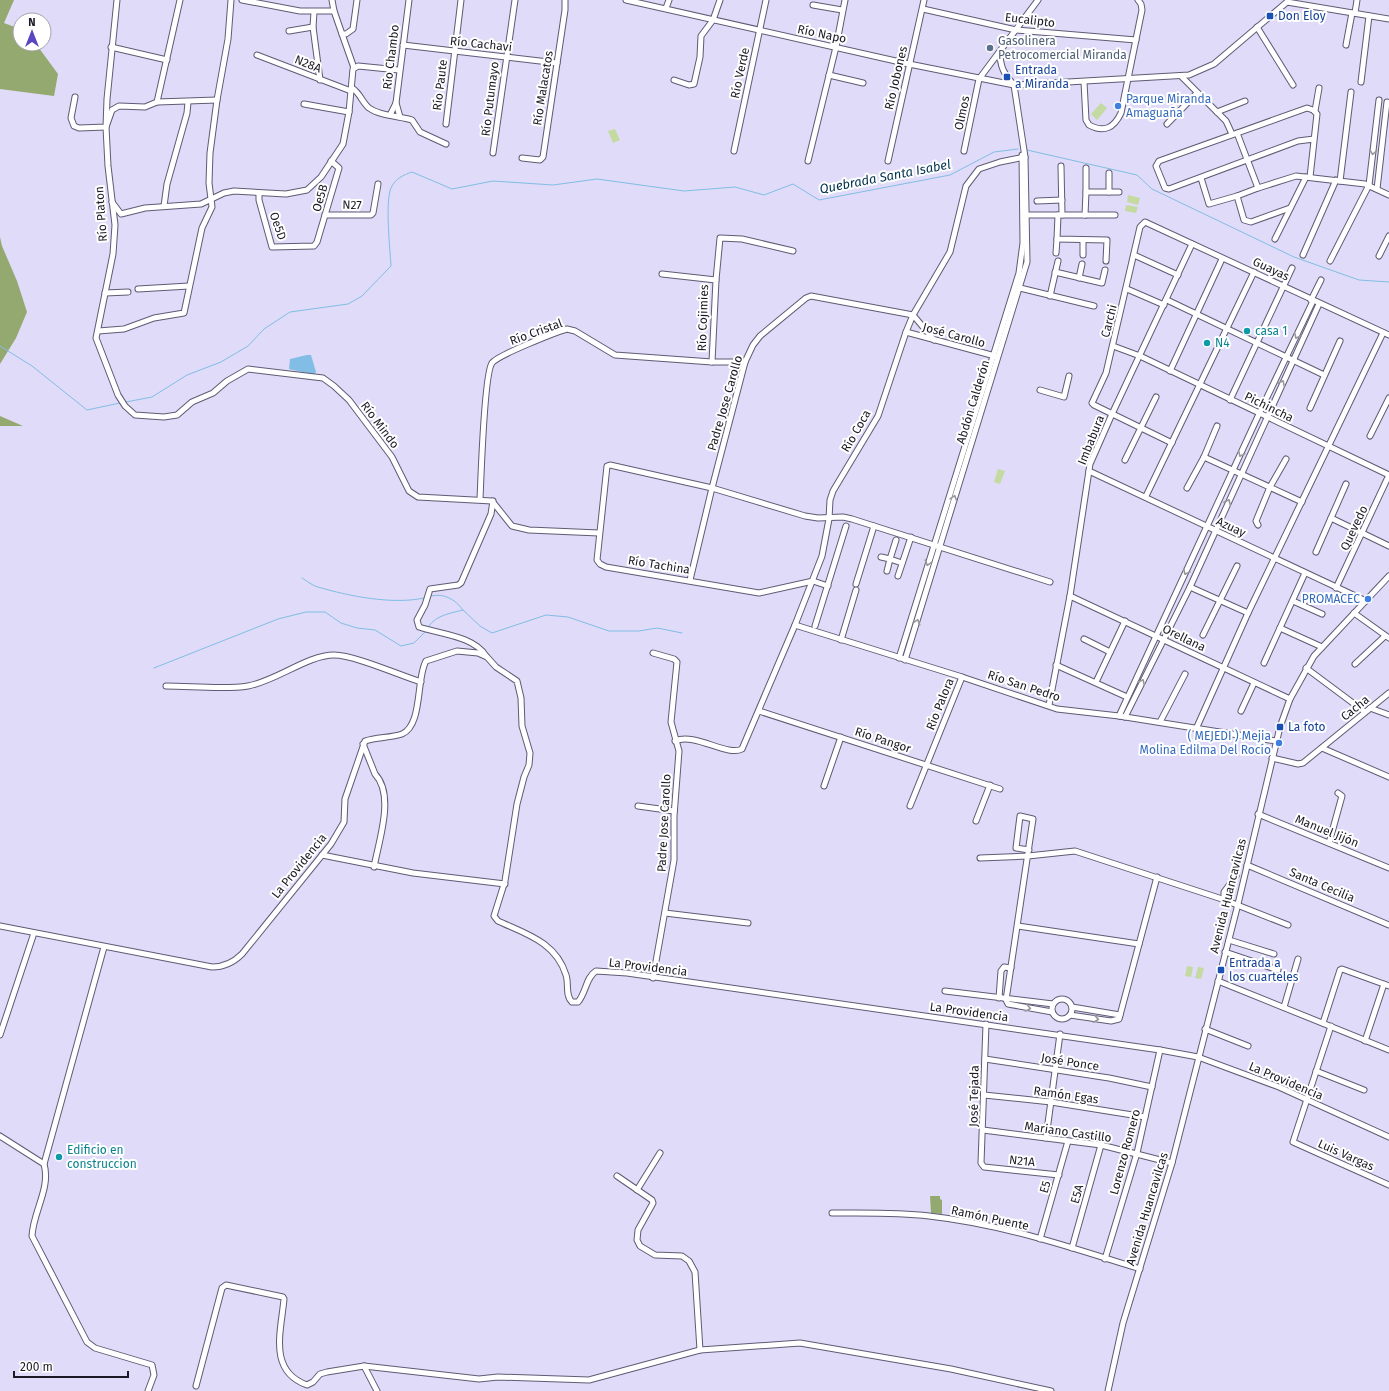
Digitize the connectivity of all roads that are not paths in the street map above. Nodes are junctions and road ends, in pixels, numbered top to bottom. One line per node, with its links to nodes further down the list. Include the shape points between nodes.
1 (117, 0): 40 (street, Río Platon)
2 (180, 0): 46 (street)
3 (231, 0): 67 (street, via 228,39)
4 (242, 0): 26 (street)
5 (332, 0): 25 (street)
6 (357, 0): 36 (street, via 353,29 349,34)
7 (409, 0): 38 (street, Río Chambo)
8 (461, 0): 42 (street, Río Paute)
9 (515, 0): 45 (street, Río Putumayo)
10 (565, 0): 47 (street, Río Malacatos)
11 (626, 0): 22 (street, Río Napo)
12 (669, 0): 22 (street)
13 (720, 0): 30 (street)
14 (766, 0): 35 (street, Río Verde)
15 (844, 0): 24 (street)
16 (924, 0): 23 (street, Río Jobones)
17 (1038, 0): 33 (street)
18 (1138, 0): 37 (street, via 1142,10)
19 (1357, 0): 27 (street)
20 (1287, 1): 27 (street); 32 (street, Río Napo)
21 (813, 5): 24 (street)
22 (666, 8): 30 (street, Río Napo)
23 (923, 9): 33 (street, Eucalipto); 48 (street, Río Jobones)
24 (842, 10): 41 (street)
25 (334, 11): 26 (street); 36 (street)
26 (314, 12): 31 (street)
27 (1353, 13): 28 (street); 39 (street)
28 (1369, 16): 29 (street); 59 (street)
29 (1389, 19)
30 (713, 20): 35 (street, Río Napo); 55 (street, via 701,36 700,57 694,84)
31 (313, 27): 34 (street); 54 (street)
32 (1257, 27): 52 (street, Río Napo, via 1214,64 1199,72); 61 (street)
33 (1016, 30): 37 (street, Eucalipto); 43 (street)
34 (289, 31)
35 (759, 31): 41 (street, Río Napo); 89 (street, Río Verde)
36 (342, 34): 49 (street)
37 (1136, 40): 56 (street)
38 (403, 44): 42 (street, Río Cachavi); 50 (street, Río Chambo)
39 (1346, 45)
40 (111, 47): 46 (street); 84 (street, Río Platon)
41 (836, 47): 48 (street, Río Napo); 51 (street)
42 (454, 51): 45 (street, Río Cachavi); 82 (street, Río Paute)
43 (1000, 52): 53 (street); 60 (street, via 1003,73)
44 (257, 55): 54 (street, N28A)
45 (505, 56): 47 (street, Río Cachavi); 90 (street, Río Putumayo)
46 (167, 60): 70 (street)
47 (557, 63): 92 (street, Río Malacatos, via 542,159)
48 (909, 64): 53 (street, Río Napo); 95 (street, Río Jobones)
49 (354, 68): 50 (street, via 358,66); 63 (street)
50 (399, 70): 73 (street, Río Chambo)
51 (829, 75): 57 (street); 94 (street)
52 (1181, 76): 56 (street, Río Napo); 65 (street)
53 (980, 79): 60 (street, Río Napo); 88 (street, Olmos)
54 (320, 80): 63 (street, N28A)
55 (674, 80)
56 (1128, 80): 58 (street, Río Napo); 58 (street, via 1117,122 1102,129 1089,125 1086,120)
57 (863, 82)
58 (1084, 82): 60 (street, Río Napo)
59 (1361, 82)
60 (1014, 85): 91 (street, Abdón Calderón)
61 (1293, 85)
62 (1319, 88): 75 (street)
63 (352, 90): 76 (street); 78 (street, via 357,91 368,107)
64 (1351, 92): 102 (street)
65 (1198, 93): 77 (street); 83 (street)
66 (75, 97): 84 (street, via 71,118 74,126)
67 (216, 100): 71 (street); 113 (street, via 208,183)
68 (1378, 100): 80 (street)
69 (1245, 101): 77 (street)
70 (157, 102): 71 (street); 84 (street, via 145,107 115,107)
71 (188, 102): 117 (street, via 167,184)
72 (1387, 102): 81 (street)
73 (396, 103): 78 (street, Río Chambo); 79 (street)
74 (304, 104): 76 (street)
75 (1316, 111): 85 (street, via 1304,109); 86 (street)
76 (349, 112): 93 (street, via 343,144)
77 (1217, 112): 85 (street)
78 (390, 115): 79 (street)
79 (400, 117): 87 (street, via 412,120 422,134)
80 (1377, 119): 81 (street); 104 (street, one-way to 104)
81 (1387, 121): 106 (street)
82 (446, 124)
83 (1167, 124)
84 (106, 127): 115 (street, Río Platon)
85 (1235, 133): 96 (street); 101 (street, via 1159,161 1156,166 1166,189)
86 (1314, 139): 96 (street, via 1298,141); 100 (street)
87 (446, 144)
88 (964, 150)
89 (734, 151)
90 (493, 153)
91 (1024, 157): 121 (street, Abdón Calderón); 164 (street, Río Coca, via 979,169 966,186 950,252)
92 (522, 158)
93 (331, 161): 110 (street, via 321,177 307,190 286,194); 120 (street, Oe5B, via 338,168)
94 (808, 161)
95 (888, 161)
96 (1247, 161): 101 (street); 105 (street)
97 (1061, 166): 114 (street)
98 (1086, 168): 107 (street)
99 (1109, 173): 108 (street)
100 (1308, 177): 102 (street); 105 (street, via 1291,176); 118 (street)
101 (1201, 178): 112 (street, via 1209,204)
102 (1338, 181): 104 (street); 137 (street)
103 (378, 184): 120 (street, N27, via 370,215)
104 (1369, 185): 106 (street); 142 (street)
105 (1258, 188): 112 (street)
106 (1377, 189): 111 (street)
107 (1086, 192): 108 (street); 123 (street)
108 (1109, 192): 109 (street)
109 (1119, 192)
110 (259, 193): 113 (street, via 234,191); 131 (street, Oe5D, via 272,247)
111 (1389, 195)
112 (1237, 196): 118 (street, via 1243,218 1247,222)
113 (210, 200): 117 (street, via 192,205); 153 (street, via 212,207 202,228)
114 (1062, 200): 116 (street); 122 (street)
115 (111, 201): 119 (street); 126 (street, Río Platon)
116 (1037, 201)
117 (164, 206): 119 (street)
118 (1290, 208): 129 (street)
119 (121, 214): 126 (street)
120 (325, 215): 131 (street, Oe5B)
121 (1025, 215): 122 (street); 155 (street, Abdón Calderón, via 1027,262); 175 (street, Abdón Calderón, via 1019,273)
122 (1060, 215): 123 (street); 128 (street)
123 (1085, 215): 124 (street)
124 (1115, 215)
125 (1145, 222): 132 (street, Guayas); 136 (street, Carchi, via 1140,227)
126 (115, 225): 159 (street, Río Platon, via 113,254)
127 (1389, 236): 138 (street)
128 (1057, 239): 130 (street); 134 (street)
129 (1275, 239)
130 (1083, 240): 135 (street); 140 (street, via 1107,240)
131 (316, 244)
132 (1192, 244): 139 (street, Guayas); 149 (street, Imbabura)
133 (793, 251): 151 (street, via 742,239 720,238)
134 (1056, 253)
135 (1083, 255)
136 (1134, 255): 149 (street); 157 (street, Carchi)
137 (1303, 255)
138 (1379, 256)
139 (1222, 259): 147 (street, Guayas); 165 (street)
140 (1106, 260)
141 (1058, 261): 146 (street)
142 (1330, 261)
143 (1082, 264): 150 (street)
144 (1292, 268): 154 (street)
145 (1105, 270): 150 (street, via 1102,283)
146 (1055, 272): 150 (street); 160 (street)
147 (1254, 272): 154 (street, Guayas); 166 (street)
148 (662, 274): 151 (street, Río Cojimies)
149 (1178, 275): 161 (street, Imbabura)
150 (1079, 278)
151 (716, 280): 179 (street, Río Cojimies)
152 (1321, 280): 162 (street)
153 (189, 286): 156 (street); 167 (street, via 184,313 154,318 124,329)
154 (1283, 286): 162 (street, Guayas); 173 (street)
155 (1020, 288): 160 (street); 175 (street, Abdón Calderón)
156 (138, 289)
157 (1127, 289): 161 (street); 174 (street, Carchi)
158 (128, 292): 159 (street)
159 (105, 293): 167 (street, Río Platon)
160 (1050, 296): 163 (street)
161 (1165, 302): 165 (street); 176 (street, Imbabura)
162 (1314, 302): 169 (street, Guayas); 177 (street, one-way to 177); 178 (street)
163 (1094, 306)
164 (913, 315): 168 (street, Río Coca); 171 (street); 180 (street, Padre Jose Carollo, via 808,297 760,336)
165 (1196, 315): 166 (street); 181 (street)
166 (1228, 330): 173 (street); 184 (street)
167 (98, 331): 193 (street, Río Platon, via 96,338 118,395)
168 (906, 332): 171 (street, José Carollo); 215 (street, Río Coca, via 878,416 833,491)
169 (1383, 333): 170 (street, Guayas); 199 (street)
170 (1389, 335)
171 (934, 340): 175 (street, José Carollo)
172 (1340, 341): 183 (street)
173 (1256, 344): 177 (street); 188 (street)
174 (1112, 346): 176 (street, Pichincha); 191 (street, Carchi, via 1106,373 1092,403)
175 (995, 356): 226 (street, Abdón Calderón)
176 (1140, 356): 181 (street, Pichincha); 191 (street, Imbabura)
177 (1287, 357): 178 (street); 192 (street)
178 (1293, 360): 183 (street); 194 (street, one-way to 178)
179 (712, 362): 180 (street, Río Cristal); 212 (street, Río Cristal, via 615,355 575,330 567,329 500,356 490,365)
180 (745, 362): 209 (street, Padre Jose Carollo)
181 (1170, 371): 184 (street, Pichincha)
182 (1069, 376): 185 (street, via 1064,398)
183 (1324, 376): 190 (street)
184 (1198, 385): 188 (street, Pichincha); 198 (street)
185 (1040, 390)
186 (1156, 397): 196 (street)
187 (1389, 398): 189 (street)
188 (1230, 400): 192 (street, Pichincha)
189 (1388, 404): 197 (street)
190 (1310, 408)
191 (1112, 414): 196 (street); 203 (street, Imbabura)
192 (1259, 414): 194 (street, Pichincha); 204 (street, one-way to 204)
193 (135, 415): 212 (street, Río Mindo, via 177,415 192,402 213,394 227,381 248,369 319,377 349,400 392,457 404,483 413,495)
194 (1266, 417): 199 (street, Pichincha); 205 (street)
195 (1217, 426): 200 (street)
196 (1141, 428): 198 (street); 202 (street)
197 (1370, 436)
198 (1172, 443): 211 (street)
199 (1328, 447): 206 (street, Pichincha); 214 (street)
200 (1204, 457): 204 (street); 210 (street)
201 (1286, 459): 208 (street)
202 (1125, 460)
203 (1089, 471): 211 (street, Azuay); 244 (street, Imbabura)
204 (1234, 471): 205 (street); 220 (street)
205 (1240, 474): 208 (street); 221 (street, one-way to 205)
206 (1389, 475): 223 (street, Quevedo)
207 (1346, 484): 216 (street)
208 (1270, 487): 214 (street); 217 (street, via 1256,521)
209 (712, 488): 215 (street, via 805,516); 222 (street, Río Tachina, via 607,466); 238 (street, Padre Jose Carollo)
210 (1187, 488)
211 (1146, 496): 220 (street, Azuay)
212 (480, 500): 213 (street, Río Mindo)
213 (493, 501): 222 (street, via 512,526 530,530); 264 (street, via 491,514 461,583 428,590 426,605 417,620 419,627 448,633 480,648)
214 (1302, 502): 231 (street)
215 (829, 518): 219 (street, via 843,517); 239 (street, Río Coca, via 822,556)
216 (1331, 518): 223 (street); 228 (street)
217 (1258, 525)
218 (846, 526): 241 (street)
219 (874, 526): 224 (street); 260 (street)
220 (1208, 527): 221 (street, Azuay); 256 (street, one-way to 256)
221 (1214, 531): 231 (street, Azuay); 242 (street)
222 (599, 532): 238 (street, Río Tachina, via 597,560 600,564)
223 (1363, 533): 227 (street); 243 (street, Quevedo)
224 (911, 537): 226 (street); 232 (street)
225 (896, 540): 230 (street)
226 (936, 546): 240 (street); 265 (street, Abdón Calderón, one-way to 265); 266 (street, Abdón Calderón, one-way to 226)
227 (1389, 546)
228 (1316, 552)
229 (881, 557): 230 (street)
230 (890, 559): 232 (street); 234 (street)
231 (1275, 559): 235 (street, Azuay); 248 (street)
232 (902, 563): 236 (street)
233 (1237, 566): 245 (street)
234 (886, 571)
235 (1305, 573): 243 (street, Azuay); 246 (street)
236 (898, 576)
237 (1389, 576): 247 (street, Avenida Huancavilcas)
238 (690, 580): 239 (street, Río Tachina, via 759,593)
239 (813, 581): 241 (street); 252 (street, Río Coca)
240 (1050, 582)
241 (828, 586): 253 (street)
242 (1190, 587): 245 (street); 259 (street)
243 (1336, 588): 247 (street, Azuay)
244 (1070, 596): 251 (street, Orellana); 269 (street, Imbabura)
245 (1219, 600): 248 (street); 255 (street)
246 (1293, 601): 250 (street); 254 (street)
247 (1366, 601): 249 (street, Avenida Huancavilcas)
248 (1248, 613): 271 (street)
249 (1354, 613): 257 (street); 261 (street, Avenida Huancavilcas)
250 (1322, 614)
251 (1125, 621): 256 (street, Orellana); 262 (street)
252 (795, 625): 260 (street, Río San Pedro); 283 (street, Río Coca)
253 (815, 626)
254 (1280, 628): 261 (street); 267 (street)
255 (1203, 635)
256 (1156, 636): 259 (street, Orellana); 279 (street)
257 (1387, 637): 268 (street)
258 (1084, 639): 262 (street)
259 (1163, 639): 271 (street, Orellana); 288 (street, one-way to 259)
260 (841, 640): 265 (street, Río San Pedro)
261 (1322, 647): 270 (street, Avenida Huancavilcas)
262 (1110, 652): 275 (street)
263 (653, 653): 292 (street, Padre Jose Carollo, via 677,662 671,722)
264 (487, 657): 274 (street, La Providencia, via 478,653 457,651 428,659 424,663); 320 (street, La Providencia, via 496,667 518,681 522,726 530,753 517,804)
265 (899, 658): 266 (street, Río San Pedro)
266 (906, 660): 273 (street, Río San Pedro)
267 (1264, 663)
268 (1355, 664)
269 (1056, 665): 275 (street); 281 (street, Imbabura)
270 (1306, 668): 280 (street, Avenida Huancavilcas); 285 (street)
271 (1223, 669): 276 (street, Orellana); 290 (street)
272 (1185, 674): 289 (street)
273 (962, 677): 281 (street, Río San Pedro); 297 (street, Río Palora)
274 (421, 682): 277 (street, via 347,657 333,655 248,686); 294 (street, La Providencia, via 415,716 409,728 402,733 367,740)
275 (1096, 682): 279 (street)
276 (1254, 683): 280 (street, Orellana); 284 (street)
277 (166, 686)
278 (1389, 694): 282 (street, Cacha)
279 (1127, 697): 287 (street)
280 (1290, 699): 293 (street, Avenida Huancavilcas)
281 (1049, 705): 287 (street, Río San Pedro, via 1057,709)
282 (1370, 708): 285 (street, Cacha); 286 (street)
283 (759, 711): 291 (street, Río Pangor); 292 (street, Río Coca, via 740,750 730,750 686,738)
284 (1241, 711)
285 (1365, 712): 295 (street, Cacha)
286 (1389, 715)
287 (1119, 716): 288 (street, Río San Pedro)
288 (1125, 717): 289 (street, Río San Pedro)
289 (1160, 722): 290 (street, Río San Pedro)
290 (1196, 729): 293 (street, Río San Pedro)
291 (841, 737): 297 (street, Río Pangor); 300 (street)
292 (675, 741): 305 (street, Padre Jose Carollo, via 679,751)
293 (1276, 741): 296 (street, Avenida Huancavilcas)
294 (363, 744): 309 (street, La Providencia, via 345,799 344,822); 316 (street, via 386,800)
295 (1322, 748): 296 (street, Cacha, via 1303,763); 298 (street)
296 (1272, 758): 306 (street, Avenida Huancavilcas)
297 (927, 765): 299 (street, Río Pangor); 304 (street, Río Palora)
298 (1389, 777)
299 (990, 785): 301 (street, Río Pangor); 307 (street)
300 (824, 786)
301 (1000, 789)
302 (1338, 793): 308 (street, via 1342,796)
303 (638, 806): 305 (street)
304 (910, 806)
305 (674, 811): 323 (street, Padre Jose Carollo, via 673,865)
306 (1258, 814): 308 (street, Manuel Jijón); 315 (street, Avenida Huancavilcas)
307 (976, 821)
308 (1329, 843): 317 (street, Manuel Jijón)
309 (331, 844): 311 (street, La Providencia); 313 (street)
310 (1029, 850): 310 (street, via 1016,848 1020,816 1033,818); 312 (street)
311 (322, 855): 313 (street); 332 (street, La Providencia, via 242,954 228,964 212,967)
312 (1028, 856): 314 (street); 319 (street, via 1075,851); 328 (street)
313 (332, 857): 316 (street)
314 (980, 858)
315 (1247, 865): 322 (street, Avenida Huancavilcas); 325 (street, Santa Cecilia)
316 (374, 867): 320 (street)
317 (1389, 868)
318 (1236, 876): 321 (street, via 1224,892)
319 (1157, 877): 321 (street); 331 (street)
320 (505, 884): 338 (street, La Providencia, via 494,913 495,919 548,945 557,954 567,977 572,1002 578,1002 584,995 590,977 596,971)
321 (1224, 900): 322 (street)
322 (1238, 904): 326 (street); 330 (street, Avenida Huancavilcas)
323 (665, 913): 324 (street); 338 (street, Padre Jose Carollo)
324 (748, 923)
325 (1389, 924)
326 (1288, 925)
327 (0, 926): 329 (street, La Providencia)
328 (1018, 926): 331 (street); 336 (street)
329 (34, 933): 332 (street, La Providencia); 355 (street)
330 (1229, 940): 333 (street, Avenida Huancavilcas); 334 (street)
331 (1139, 944): 349 (street)
332 (104, 947): 379 (street)
333 (1226, 952): 337 (street); 339 (street, Avenida Huancavilcas)
334 (1274, 954)
335 (1298, 959): 346 (street)
336 (1011, 968): 342 (street, via 1004,967 1001,970); 343 (street)
337 (1278, 970)
338 (653, 978): 351 (street, La Providencia)
339 (1218, 981): 346 (street); 353 (street, Avenida Huancavilcas)
340 (1386, 985): 350 (street, via 1340,970); 356 (street)
341 (945, 991): 342 (street)
342 (999, 998): 343 (street)
343 (1006, 1000): 344 (street, via 1010,998); 347 (street, one-way to 347, via 1008,1004)
344 (1053, 1004): 345 (street, via 1063,999); 347 (street)
345 (1072, 1007): 348 (street); 349 (street)
346 (1284, 1007): 350 (street)
347 (1052, 1012): 348 (street, via 1060,1019)
348 (1070, 1015): 349 (street, one-way to 349, via 1111,1021 1118,1019)
349 (1120, 1015)
350 (1323, 1023): 352 (street)
351 (986, 1024): 354 (street, La Providencia); 361 (street, José Tejada)
352 (1331, 1026): 356 (street); 363 (street)
353 (1205, 1029): 357 (street); 360 (street, Avenida Huancavilcas)
354 (1060, 1034): 358 (street, La Providencia); 362 (street)
355 (0, 1035)
356 (1365, 1041): 359 (street)
357 (1248, 1046)
358 (1160, 1050): 360 (street, La Providencia); 364 (street, Lorenzo Romero)
359 (1389, 1050)
360 (1198, 1057): 367 (street, La Providencia); 378 (street, Avenida Huancavilcas)
361 (985, 1059): 362 (street, José Ponce); 366 (street, José Tejada)
362 (1055, 1070): 364 (street, José Ponce); 368 (street)
363 (1316, 1071): 365 (street); 367 (street)
364 (1152, 1087): 369 (street, Lorenzo Romero)
365 (1364, 1090)
366 (984, 1095): 368 (street, Ramón Egas); 370 (street, José Tejada)
367 (1308, 1100): 372 (street, La Providencia); 383 (street, Luis Vargas, via 1294,1135 1294,1143)
368 (1051, 1102): 369 (street, Ramón Egas); 373 (street)
369 (1145, 1116): 377 (street, Lorenzo Romero)
370 (983, 1130): 373 (street, Mariano Castillo); 380 (street, José Tejada, via 981,1164)
371 (0, 1136): 379 (street)
372 (1389, 1137)
373 (1046, 1138): 374 (street, Mariano Castillo)
374 (1068, 1141): 375 (street, Mariano Castillo); 381 (street, E5)
375 (1101, 1145): 377 (street, Mariano Castillo); 387 (street, E5A)
376 (660, 1153): 384 (street)
377 (1137, 1153): 378 (street, Mariano Castillo); 388 (street, Lorenzo Romero)
378 (1172, 1163): 389 (street, Avenida Huancavilcas)
379 (44, 1164): 393 (street, via 46,1178 32,1231 33,1240 87,1342 95,1348 152,1365 154,1375)
380 (984, 1167): 381 (street, N21A)
381 (1058, 1175): 386 (street, E5)
382 (617, 1176): 384 (street)
383 (1389, 1185)
384 (637, 1190): 390 (street, via 653,1203 638,1230 637,1240 640,1246 655,1255 682,1256 689,1261 695,1272)
385 (832, 1213): 386 (street, Ramón Puente, via 896,1213 963,1220)
386 (1040, 1239): 387 (street, Ramón Puente)
387 (1072, 1248): 388 (street, Ramón Puente)
388 (1105, 1259): 389 (street, Ramón Puente)
389 (1140, 1269): 396 (street, Avenida Huancavilcas, via 1119,1338)
390 (700, 1350): 391 (street, via 589,1380 498,1377 479,1379); 395 (street, via 800,1343 951,1369)
391 (364, 1366): 392 (street, via 320,1374 310,1384 297,1381 284,1370 279,1355 283,1296 224,1285); 394 (street)
392 (196, 1386)
393 (148, 1391)
394 (377, 1391)
395 (1051, 1391)
396 (1108, 1391)

